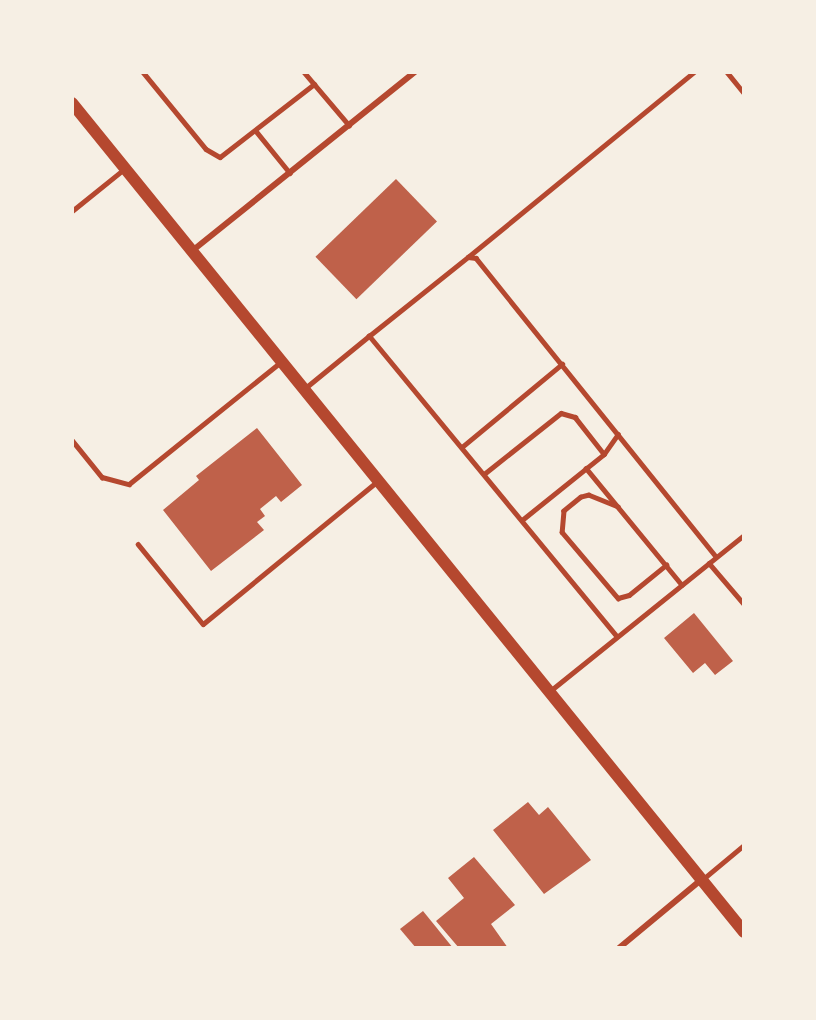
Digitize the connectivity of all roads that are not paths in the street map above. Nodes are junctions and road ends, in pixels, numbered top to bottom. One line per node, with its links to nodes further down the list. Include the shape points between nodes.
1 (143, 72): 10 (lane, via 213,156 227,154)
2 (304, 72): 6 (lane)
3 (415, 72): 9 (street)
4 (694, 72): 15 (lane)
5 (727, 72): 7 (lane)
6 (314, 84): 9 (lane); 10 (lane)
7 (744, 93)
8 (72, 103): 11 (main road)
9 (349, 125): 12 (street)
10 (256, 131): 12 (lane)
11 (125, 168): 13 (lane); 14 (main road)
12 (290, 173): 14 (street)
13 (72, 211)
14 (192, 251): 17 (main road)
15 (468, 257): 16 (lane); 18 (lane, via 482,264)
16 (369, 336): 19 (lane); 22 (lane)
17 (282, 362): 19 (main road); 21 (lane, via 129,484 102,477)
18 (562, 364): 20 (lane); 22 (lane)
19 (304, 389): 26 (main road)
20 (618, 434): 23 (lane); 31 (lane)
21 (72, 440)
22 (462, 447): 25 (lane)
23 (604, 454): 24 (lane); 25 (lane, via 575,417 561,412)
24 (586, 468): 27 (lane); 28 (lane)
25 (484, 474): 28 (lane)
26 (378, 481): 30 (lane, via 203,624); 37 (main road)
27 (618, 507): 33 (lane); 33 (lane, via 589,495 581,497 564,511 562,532 618,598 629,596)
28 (522, 520): 36 (lane)
29 (744, 534): 31 (lane)
30 (138, 544)
31 (716, 557): 32 (lane)
32 (709, 563): 34 (lane); 35 (lane)
33 (666, 565): 34 (lane)
34 (681, 585): 36 (lane)
35 (744, 604)
36 (616, 637): 37 (lane)
37 (549, 692): 39 (main road)
38 (744, 845): 39 (lane)
39 (702, 880): 40 (main road); 41 (street)
40 (744, 932)
41 (619, 948)

